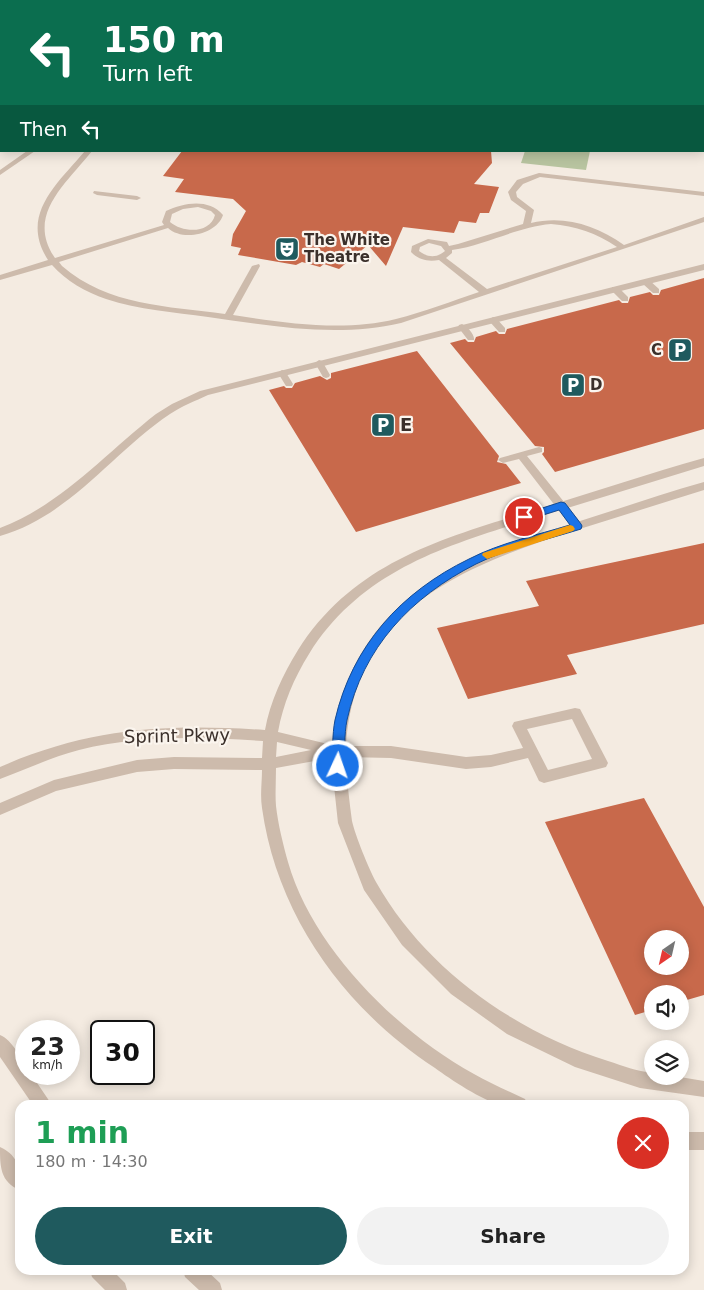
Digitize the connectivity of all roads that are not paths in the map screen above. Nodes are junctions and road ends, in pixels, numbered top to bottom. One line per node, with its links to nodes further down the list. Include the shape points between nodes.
1 (29, 152): 4 (lane)
2 (88, 152): 15 (lane, via 42,214 41,238)
3 (0, 163): 4 (lane)
4 (9, 167): 5 (lane)
5 (0, 173)
6 (97, 194): 8 (lane)
7 (704, 194): 11 (lane, via 539,175 520,182 512,192 514,198 530,210)
8 (137, 198)
9 (704, 219): 12 (lane)
10 (168, 226): 10 (lane, via 182,232 200,232 216,225 220,216 206,206 181,207 166,218); 15 (lane)
11 (526, 226): 12 (lane, via 548,223 586,227); 13 (lane, via 468,245)
12 (622, 247): 22 (lane)
13 (448, 248): 14 (lane, via 447,255); 14 (lane, via 434,241 416,246 415,252 422,257)
14 (441, 258): 22 (lane)
15 (53, 260): 18 (lane); 24 (lane, via 76,281 122,301)
16 (256, 266): 24 (lane)
17 (704, 267): 19 (street)
18 (0, 278)
19 (646, 282): 20 (street); 21 (lane)
20 (615, 290): 23 (lane); 25 (street)
21 (656, 291)
22 (485, 292): 24 (lane, via 369,326 323,328)
23 (625, 299)
24 (228, 317)
25 (493, 320): 26 (street); 27 (lane)
26 (462, 328): 28 (lane); 29 (street)
27 (502, 330)
28 (471, 338)
29 (319, 363): 30 (street); 31 (lane)
30 (282, 373): 32 (lane); 40 (street, via 223,387 180,403 56,503)
31 (326, 375)
32 (290, 384)
33 (539, 450): 34 (lane)
34 (521, 455): 35 (lane); 38 (lane)
35 (502, 460)
36 (704, 462): 38 (street)
37 (704, 486): 39 (street)
38 (561, 506): 39 (lane); 41 (street, via 419,552 354,594 329,618 304,652 283,692)
39 (577, 526): 42 (street, via 473,561 413,598 381,632 357,670 343,711)
40 (0, 532)
41 (271, 736): 42 (street, Sprint Pkwy); 44 (street); 45 (street, Sprint Pkwy, via 174,732 119,736 55,751)
42 (338, 751): 43 (street, via 391,752 466,763); 44 (street, Sprint Pkwy); 48 (street, via 342,810 362,867 396,925 417,952 449,983 516,1032 558,1053 638,1080)
43 (532, 752): 43 (street, via 519,726 575,713 601,762 544,777)
44 (268, 764): 46 (street, Sprint Pkwy, via 137,766 54,786); 50 (street, via 267,795 277,852 299,909 331,960 376,1012 410,1041 473,1083)
45 (0, 773)
46 (0, 809)
47 (0, 1043): 49 (street)
48 (704, 1089)
49 (40, 1100)
50 (509, 1100)
51 (689, 1141): 52 (street)
52 (704, 1141)
53 (0, 1156): 54 (street)
54 (15, 1175)
55 (104, 1275): 57 (street)
56 (197, 1275): 58 (street)
57 (118, 1290)
58 (213, 1290)

